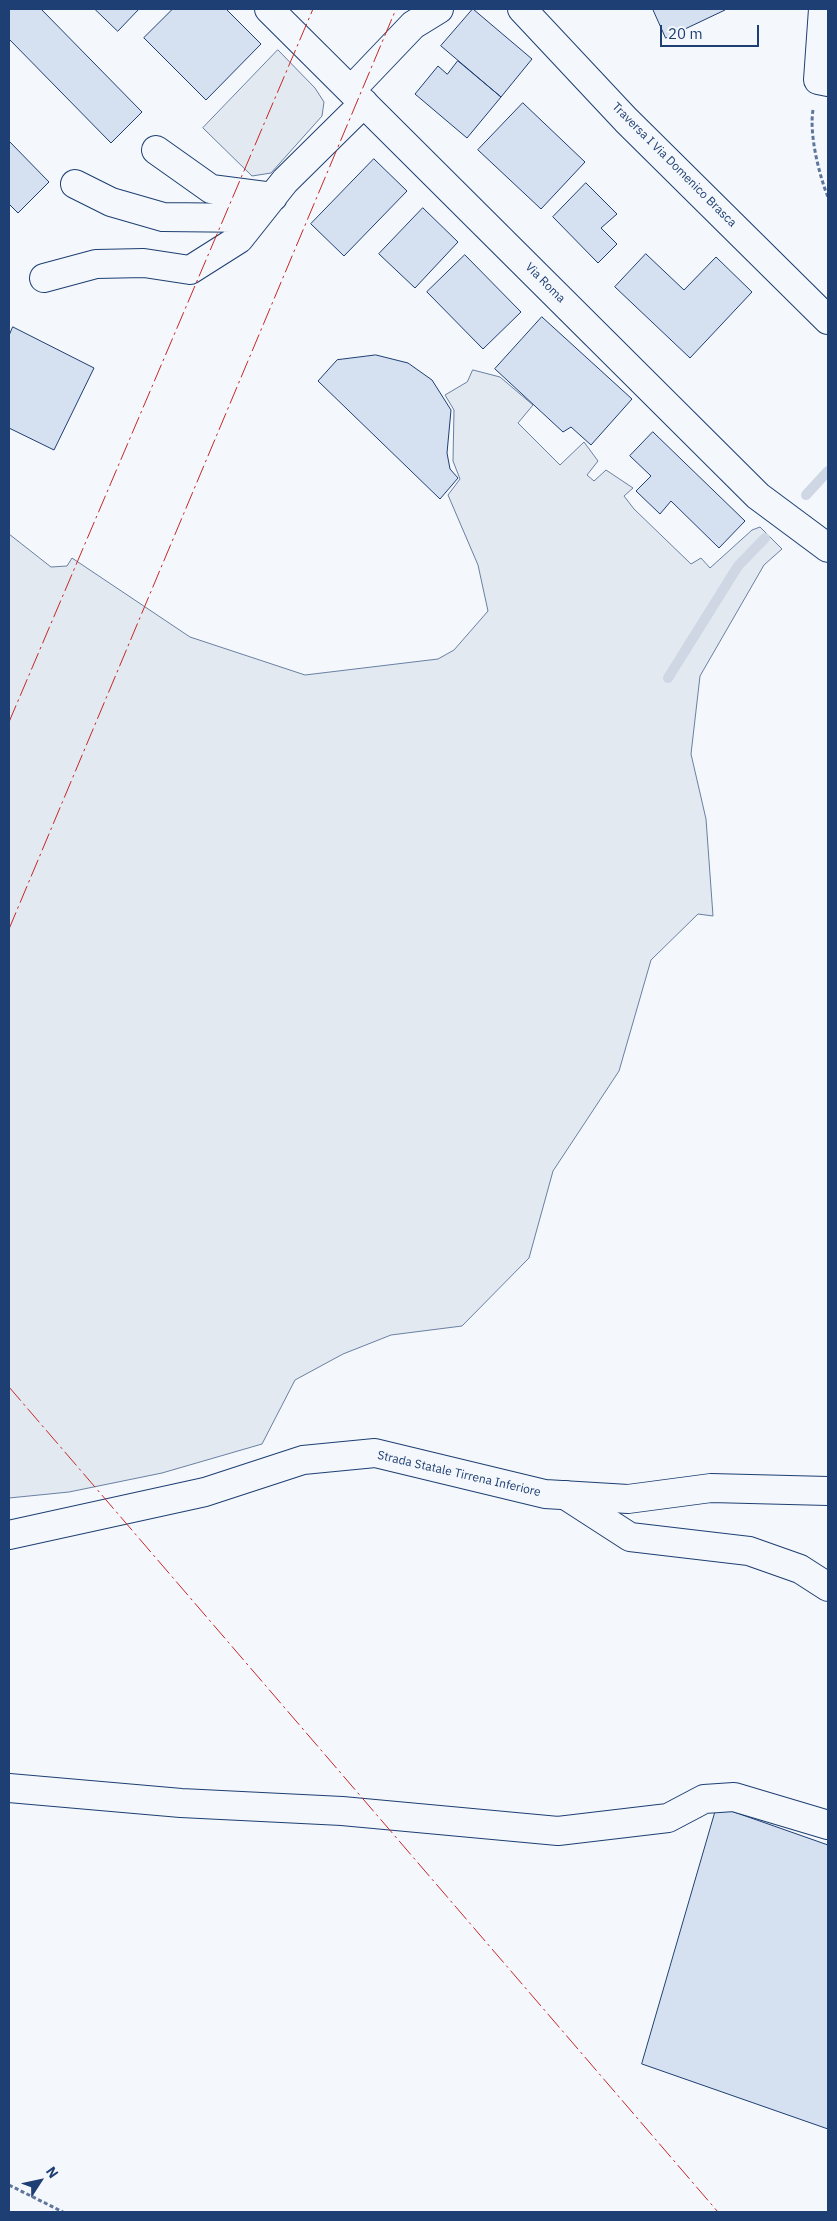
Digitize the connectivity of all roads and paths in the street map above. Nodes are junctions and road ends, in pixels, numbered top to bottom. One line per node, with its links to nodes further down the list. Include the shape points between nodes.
1 (270, 9): 6 (street, Via Roma)
2 (439, 9): 6 (street, via 413,25)
3 (522, 9): 13 (street, Traversa I Via Domenico Brasca, via 626,120)
4 (823, 9): 5 (street)
5 (823, 81): 10 (path, via 811,122)
6 (358, 96): 9 (street); 14 (street, Via Roma, via 758,496)
7 (156, 150): 9 (street, via 210,189)
8 (75, 184): 11 (street, via 111,202 163,217)
9 (273, 197): 11 (street)
10 (828, 197)
11 (256, 218): 12 (street, via 239,239 190,270 144,263 96,264)
12 (44, 278)
13 (828, 320)
14 (828, 548)
15 (828, 1491): 16 (street, Strada Statale Tirrena Inferiore, via 711,1488 628,1499)
16 (565, 1495): 17 (street, Strada Statale Tirrena Inferiore, via 545,1494 375,1453 303,1460 205,1492); 18 (street, via 630,1537 749,1551 800,1568)
17 (9, 1535)
18 (828, 1587)
19 (9, 1788): 20 (street, via 181,1803 342,1811 558,1831 668,1818 704,1799 734,1797)
20 (828, 1825)
21 (9, 2185): 22 (path)
22 (63, 2212)

